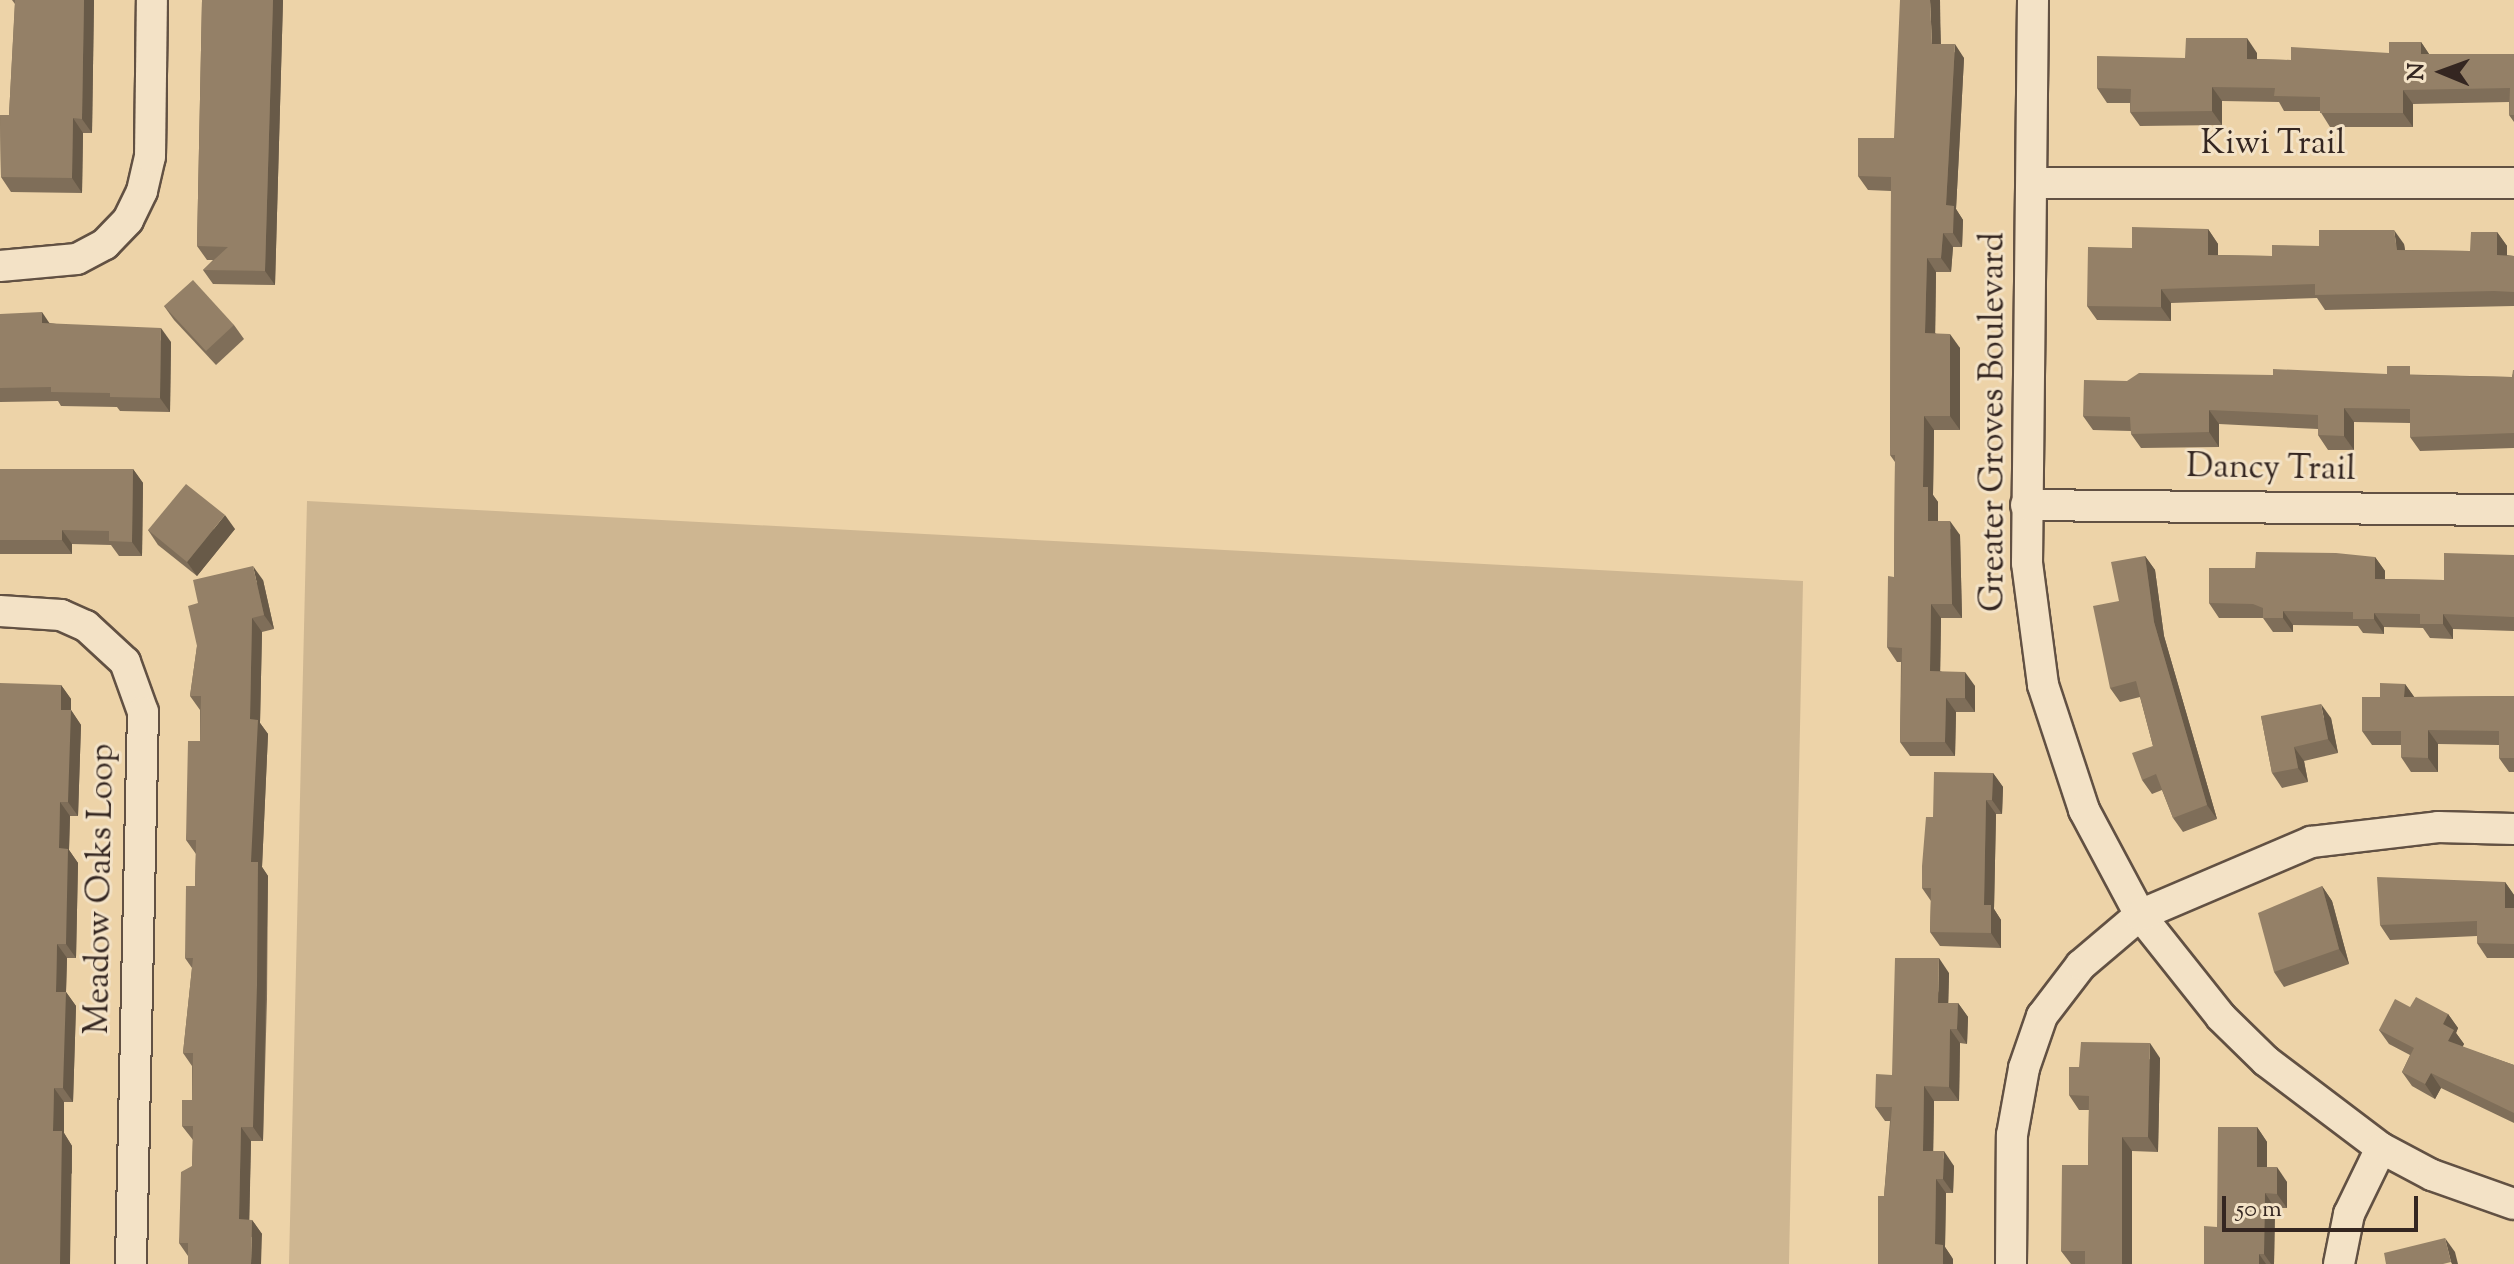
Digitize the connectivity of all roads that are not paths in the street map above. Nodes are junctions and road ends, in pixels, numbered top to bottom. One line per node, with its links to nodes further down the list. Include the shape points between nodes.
1 (152, 0): 5 (street, via 150,157 128,220 105,244 77,259)
2 (2033, 0): 3 (street, Greater Groves Boulevard)
3 (2032, 183): 4 (street, Kiwi Trail); 6 (street, Greater Groves Boulevard)
4 (2514, 183)
5 (0, 266)
6 (2026, 505): 7 (street, Dancy Trail); 10 (street, Greater Groves Boulevard, via 2032,621 2051,717 2084,810)
7 (2514, 510)
8 (0, 611): 13 (street, Meadow Oaks Loop, via 61,615 86,626 125,662 143,712)
9 (2514, 829): 10 (street, via 2438,827 2311,842)
10 (2140, 915): 11 (street, Greater Groves Boulevard, via 2212,1006 2266,1061); 14 (street, via 2081,965 2042,1016 2015,1113)
11 (2381, 1148): 12 (street, Greater Groves Boulevard, via 2432,1175); 15 (street, via 2349,1214)
12 (2514, 1204)
13 (131, 1264)
14 (2011, 1264)
15 (2339, 1264)

